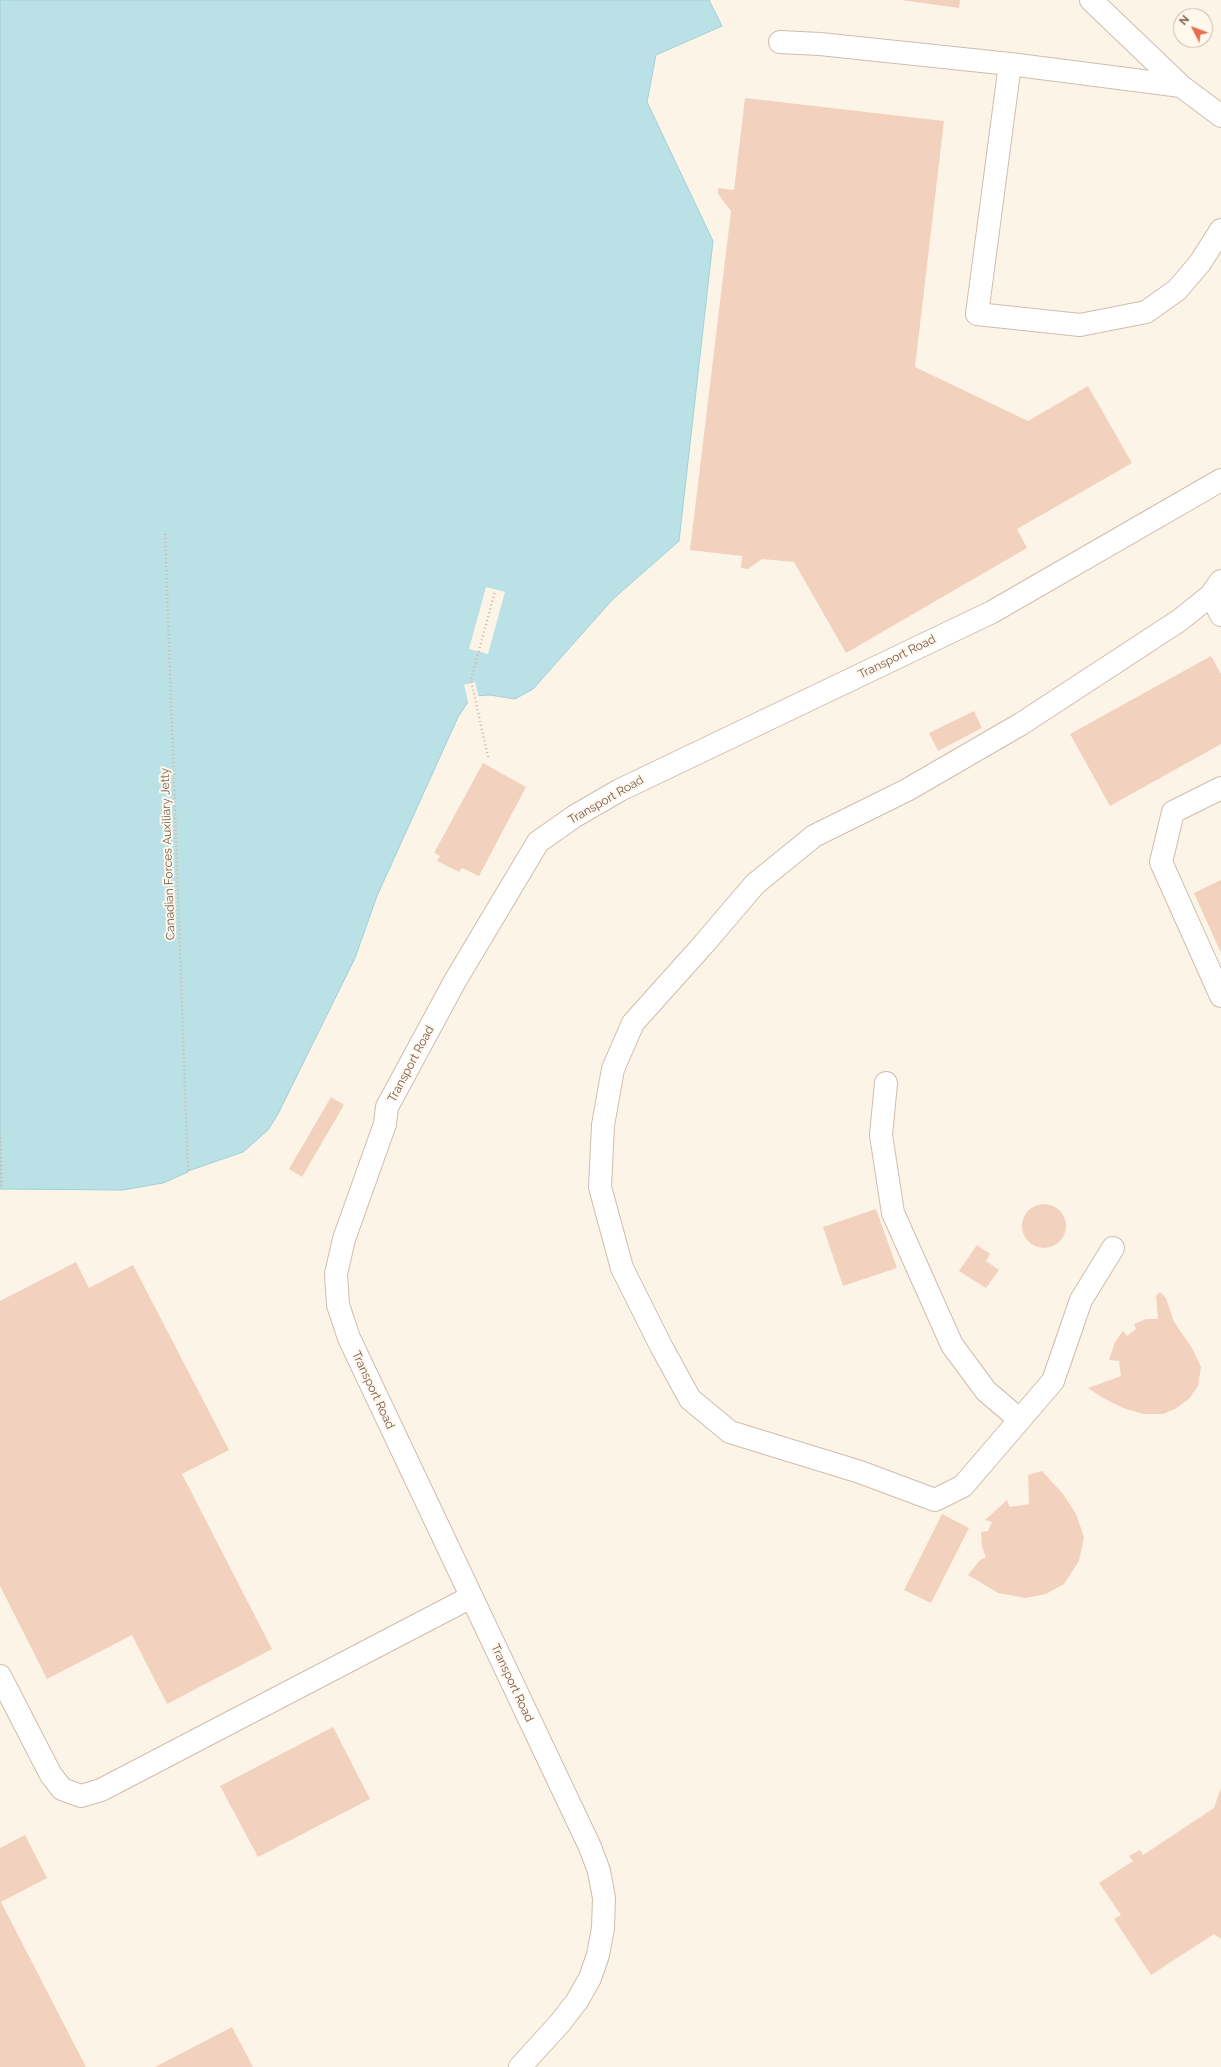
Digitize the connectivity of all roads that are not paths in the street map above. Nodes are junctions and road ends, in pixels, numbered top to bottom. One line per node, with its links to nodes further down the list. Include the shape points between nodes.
1 (1091, 0): 4 (lane)
2 (780, 42): 3 (lane)
3 (1010, 64): 4 (lane); 6 (lane, via 977,314 1080,325 1146,312 1177,290 1200,263)
4 (1181, 86): 5 (lane)
5 (1221, 116)
6 (1221, 230)
7 (1221, 480): 15 (lane, Transport Road, via 992,612 620,790 575,816 538,842 455,981 387,1107 385,1124 344,1239 336,1274 338,1305 349,1338)
8 (1216, 588): 9 (lane); 14 (lane, via 1180,620 1021,724 907,790 814,836 755,884 632,1023 613,1069 603,1126 600,1187 622,1268 690,1399 730,1432 860,1472 935,1500 963,1486)
9 (1221, 615)
10 (1221, 788): 11 (lane, via 1173,812 1161,862)
11 (1221, 996)
12 (886, 1083): 14 (lane, via 881,1135 893,1213 952,1345 986,1391)
13 (1113, 1248): 14 (lane, via 1081,1300 1053,1381)
14 (1020, 1420)
15 (471, 1597): 16 (lane, via 101,1790 81,1796 62,1790 51,1775); 17 (lane, Transport Road, via 590,1847 599,1871 604,1898 604,1928 590,1978 560,2023)
16 (0, 1676)
17 (520, 2067)

